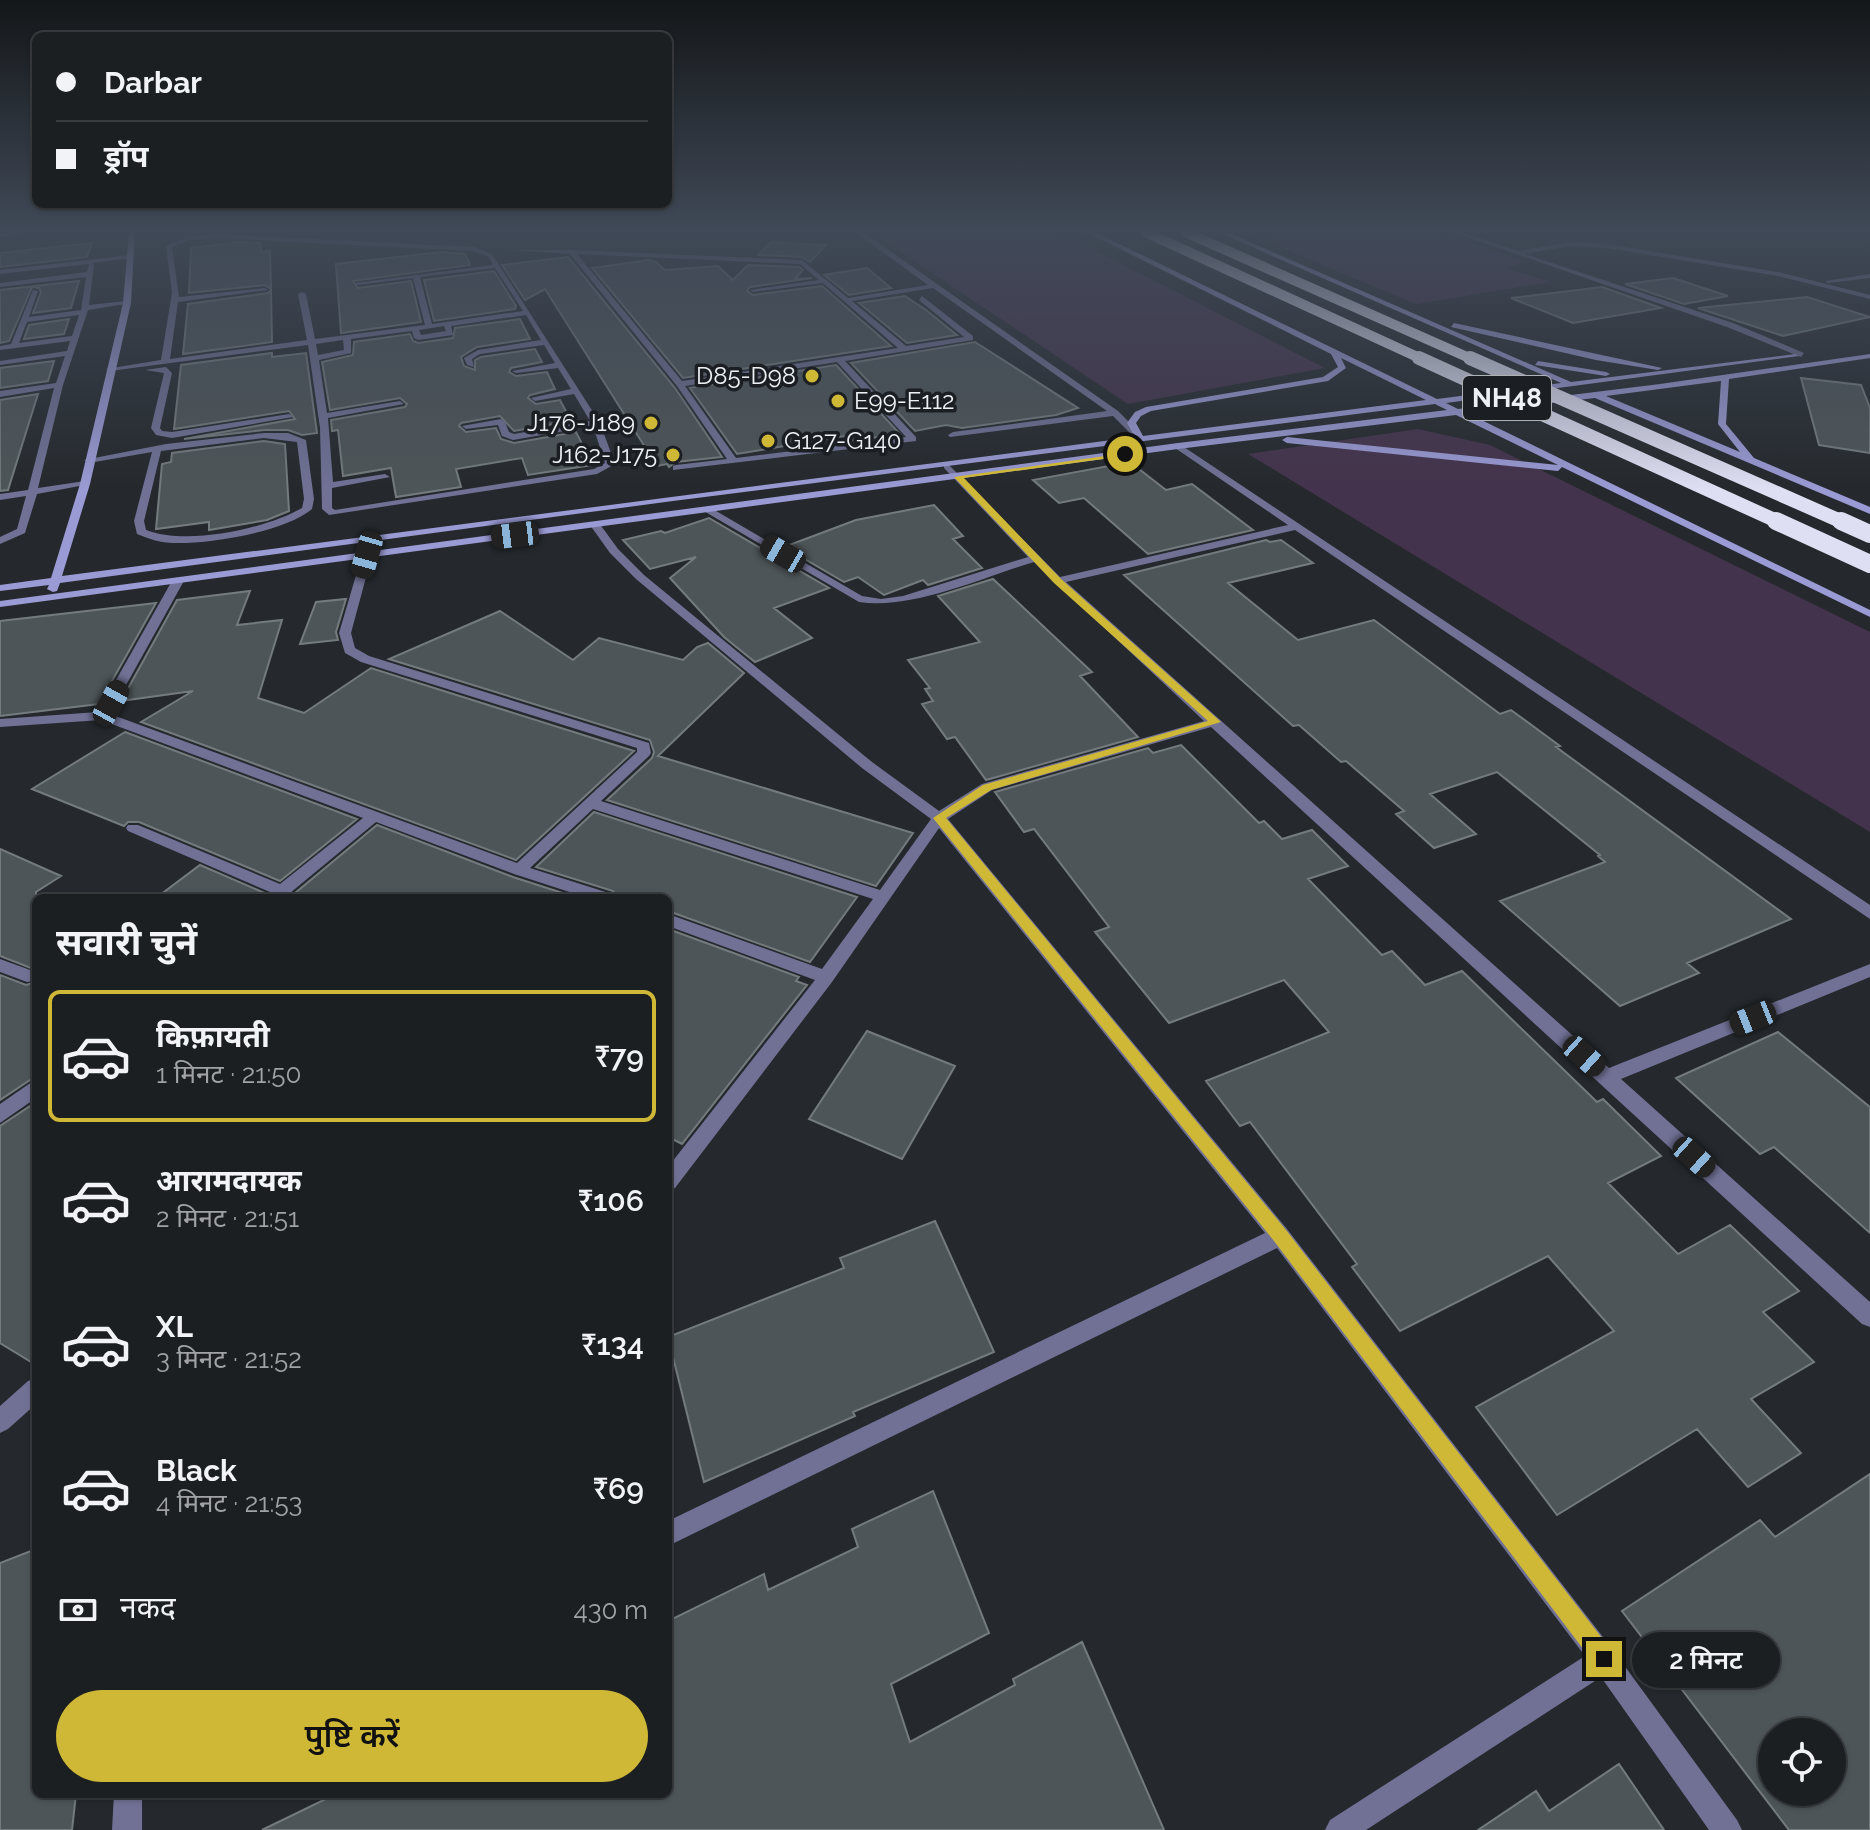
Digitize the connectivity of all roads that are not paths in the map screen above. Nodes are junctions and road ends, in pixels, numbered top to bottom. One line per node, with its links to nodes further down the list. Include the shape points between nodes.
1 (40, 317): 19 (street)
2 (82, 317): 24 (street)
3 (123, 317): 46 (main road)
4 (172, 317): 40 (street)
5 (306, 317): 25 (street)
6 (427, 317): 21 (street)
7 (496, 317): 20 (street)
8 (531, 317): 26 (street)
9 (626, 317): 50 (street)
10 (868, 317): 30 (street)
11 (945, 317): 30 (street, via 970,338)
12 (983, 317): 63 (street)
13 (1261, 317): 34 (main road)
14 (1331, 317): 96 (highway, NH48, bridge)
15 (1379, 317): 92 (highway, NH48, bridge)
16 (1416, 317): 37 (main road)
17 (1419, 317): 45 (main road, via 1596,358)
18 (1707, 317): 35 (street)
19 (24, 320): 27 (street, via 14,334)
20 (447, 324): 21 (street); 22 (street, via 450,333 428,338 418,338)
21 (429, 326): 22 (street)
22 (415, 328): 23 (street)
23 (347, 337): 25 (street); 36 (street, via 348,351)
24 (75, 338): 27 (street); 32 (street)
25 (311, 342): 36 (street); 40 (street)
26 (546, 342): 42 (street, via 478,352 468,358); 43 (street)
27 (14, 346): 29 (street)
28 (1870, 346): 31 (main road)
29 (0, 348)
30 (904, 349): 38 (street)
31 (1828, 351)
32 (70, 353): 41 (street); 52 (street)
33 (1815, 353): 35 (main road)
34 (1335, 354): 47 (main road); 74 (main road, via 1342,368 1325,379 1149,409 1131,423)
35 (1801, 355): 45 (main road)
36 (314, 358): 65 (street)
37 (1510, 358): 48 (main road); 51 (main road)
38 (839, 359): 50 (street); 78 (street, via 913,439)
39 (1870, 359): 49 (main road)
40 (165, 362): 46 (street)
41 (0, 363)
42 (471, 365)
43 (560, 365): 44 (street); 55 (street)
44 (516, 371)
45 (1680, 371): 48 (main road)
46 (109, 372): 66 (street, via 166,369 155,428 159,433); 77 (main road)
47 (1372, 372): 54 (main road); 61 (main road)
48 (1635, 377): 51 (main road)
49 (1725, 377): 53 (main road); 79 (main road, via 1722,424)
50 (680, 384): 78 (street)
51 (1570, 384): 57 (main road); 61 (main road)
52 (59, 385): 56 (street); 86 (street)
53 (1644, 388): 57 (main road); 67 (main road, via 1641,403)
54 (1380, 389)
55 (576, 391): 58 (street); 69 (street)
56 (0, 394)
57 (1593, 394): 64 (main road); 67 (main road)
58 (535, 398)
59 (1379, 400): 62 (main road)
60 (400, 404): 65 (street)
61 (1436, 404): 62 (main road); 64 (main road)
62 (1374, 411): 74 (main road)
63 (1115, 413): 72 (street); 74 (street)
64 (1454, 413): 68 (main road); 71 (main road)
65 (322, 416): 85 (street)
66 (289, 417)
67 (1653, 419): 79 (main road)
68 (1393, 420): 71 (main road, via 1444,422); 73 (main road)
69 (596, 423): 70 (street, via 513,437 505,434 501,422); 85 (street, via 610,464 597,471 344,513 327,509)
70 (466, 426)
71 (1498, 434): 81 (main road)
72 (953, 435)
73 (1259, 437): 75 (main road); 81 (main road)
74 (1140, 438): 82 (main road)
75 (1178, 446): 82 (main road); 91 (street)
76 (157, 450): 76 (street, via 139,521 141,532 155,538 175,540 272,525 307,509 301,440 296,436 265,434); 77 (street)
77 (89, 460): 84 (main road)
78 (733, 461): 80 (street)
79 (1752, 462): 89 (main road)
80 (676, 468)
81 (1568, 468): 103 (main road)
82 (952, 471): 88 (main road); 95 (street); 98 (main road)
83 (385, 477): 85 (street)
84 (85, 484): 86 (street); 98 (main road)
85 (328, 486)
86 (31, 492): 87 (street); 93 (street, via 21,531)
87 (0, 497)
88 (707, 510): 90 (main road); 95 (street, via 859,599 904,599)
89 (1870, 511)
90 (595, 525): 94 (main road); 109 (street, via 640,577)
91 (1294, 527): 99 (street); 115 (street)
92 (1870, 534)
93 (0, 541)
94 (367, 555): 97 (main road); 107 (street, via 345,633 349,650 644,746 644,753)
95 (1035, 558): 99 (street)
96 (1870, 564)
97 (179, 579): 101 (main road); 104 (street)
98 (57, 581): 100 (main road); 101 (main road)
99 (1058, 581): 105 (street)
100 (0, 588)
101 (48, 598): 102 (main road)
102 (0, 604)
103 (1870, 614)
104 (102, 716): 106 (street); 108 (street)
105 (1216, 722): 109 (street, via 987,787); 121 (street)
106 (0, 723)
107 (591, 803): 111 (street); 114 (street)
108 (374, 816): 111 (street); 112 (street)
109 (939, 818): 114 (street); 125 (street)
110 (133, 828): 112 (street)
111 (519, 870): 113 (street)
112 (278, 894)
113 (594, 894)
114 (885, 897): 120 (street)
115 (1870, 913)
116 (672, 921): 120 (street)
117 (0, 965): 119 (street)
118 (1870, 970): 121 (street)
119 (27, 976)
120 (826, 977): 124 (street)
121 (1607, 1077): 126 (street)
122 (32, 1090): 123 (street)
123 (0, 1115)
124 (672, 1172)
125 (1280, 1236): 129 (street); 130 (street)
126 (1870, 1316)
127 (32, 1393): 128 (street)
128 (0, 1421)
129 (672, 1532)
130 (1604, 1659): 133 (street); 134 (street)
131 (130, 1798): 132 (street)
132 (127, 1830)
133 (1340, 1830)
134 (1727, 1830)

